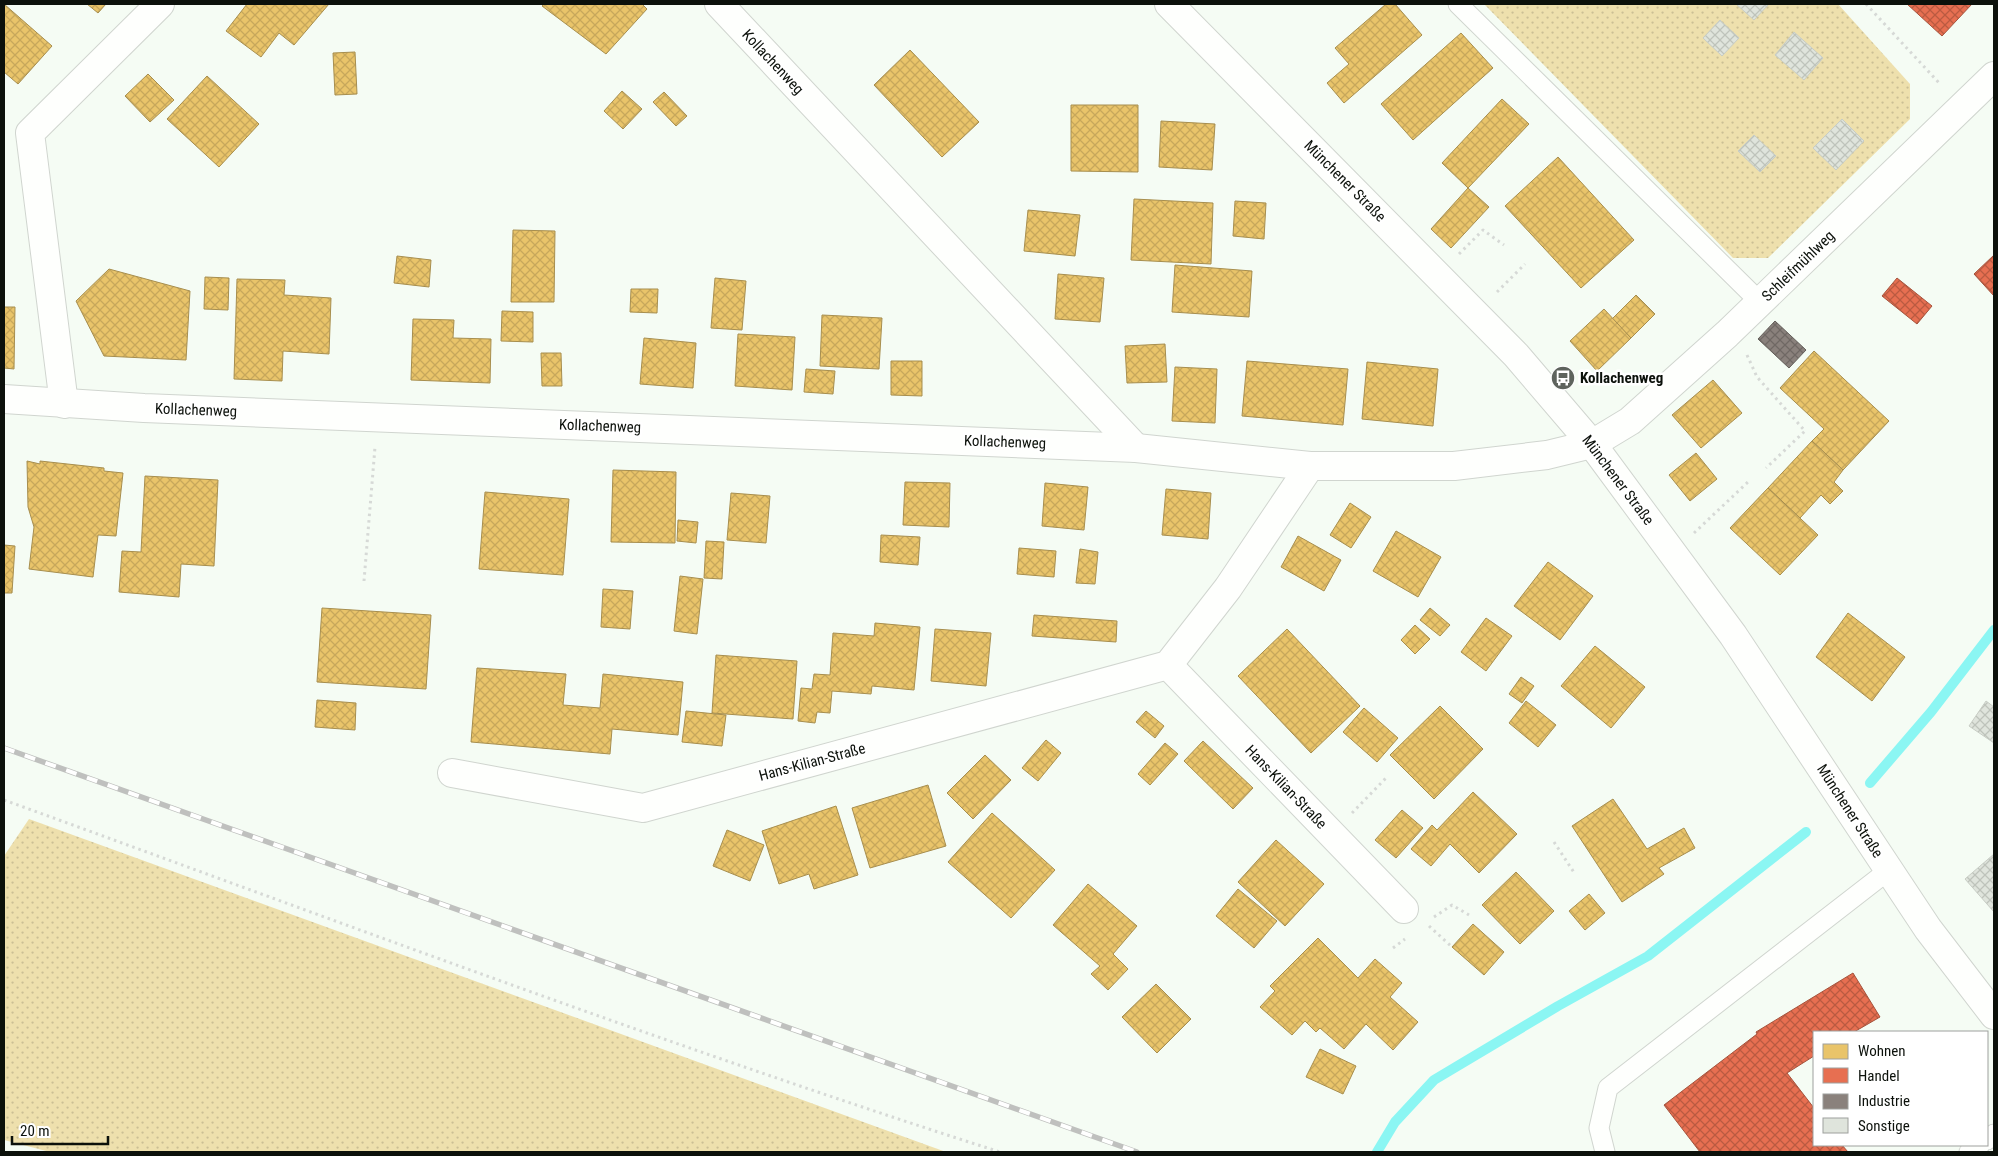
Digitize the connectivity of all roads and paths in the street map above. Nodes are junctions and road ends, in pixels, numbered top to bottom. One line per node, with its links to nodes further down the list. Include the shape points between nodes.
1 (160, 4): 15 (street, via 30,134)
2 (718, 4): 18 (street, Kollachenweg)
3 (1169, 4): 10 (street, Münchener Straße)
4 (1458, 4): 11 (lane)
5 (1866, 4): 7 (path)
6 (1994, 76): 7 (street, Schleifmühlweg)
7 (1961, 107): 11 (street, Schleifmühlweg)
8 (1504, 244): 10 (path, via 1482,230)
9 (1525, 264): 12 (path)
10 (1438, 275): 12 (street, Münchener Straße)
11 (1760, 302): 13 (street, Schleifmühlweg)
12 (1476, 314): 17 (street, Münchener Straße, via 1516,355)
13 (1727, 334): 17 (street, Schleifmühlweg, via 1630,421); 20 (path, via 1747,354 1757,377 1805,431)
14 (4, 399): 15 (street, Kollachenweg)
15 (64, 404): 16 (street, Kollachenweg)
16 (377, 417): 18 (street, Kollachenweg); 23 (path)
17 (1592, 444): 19 (street, Kollachenweg, via 1547,455 1454,466); 22 (street, Münchener Straße)
18 (1136, 448): 19 (street, Kollachenweg)
19 (1310, 466): 24 (street, via 1228,588)
20 (1766, 468)
21 (1748, 482): 22 (path)
22 (1673, 552): 30 (street, Münchener Straße, via 1734,635)
23 (364, 581)
24 (1168, 665): 25 (street, Hans-Kilian-Straße, via 643,808); 28 (street, Hans-Kilian-Straße)
25 (452, 773)
26 (1386, 778): 28 (path)
27 (4, 800): 35 (path, via 527,990)
28 (1332, 834): 32 (street, Hans-Kilian-Straße)
29 (1554, 842): 31 (path)
30 (1889, 870): 34 (street, Münchener Straße, via 1928,929); 36 (lane, via 1608,1088 1599,1128)
31 (1575, 874)
32 (1404, 909): 33 (path, via 1426,923 1452,905)
33 (1469, 916)
34 (1994, 1015)
35 (1000, 1152)
36 (1605, 1152)

